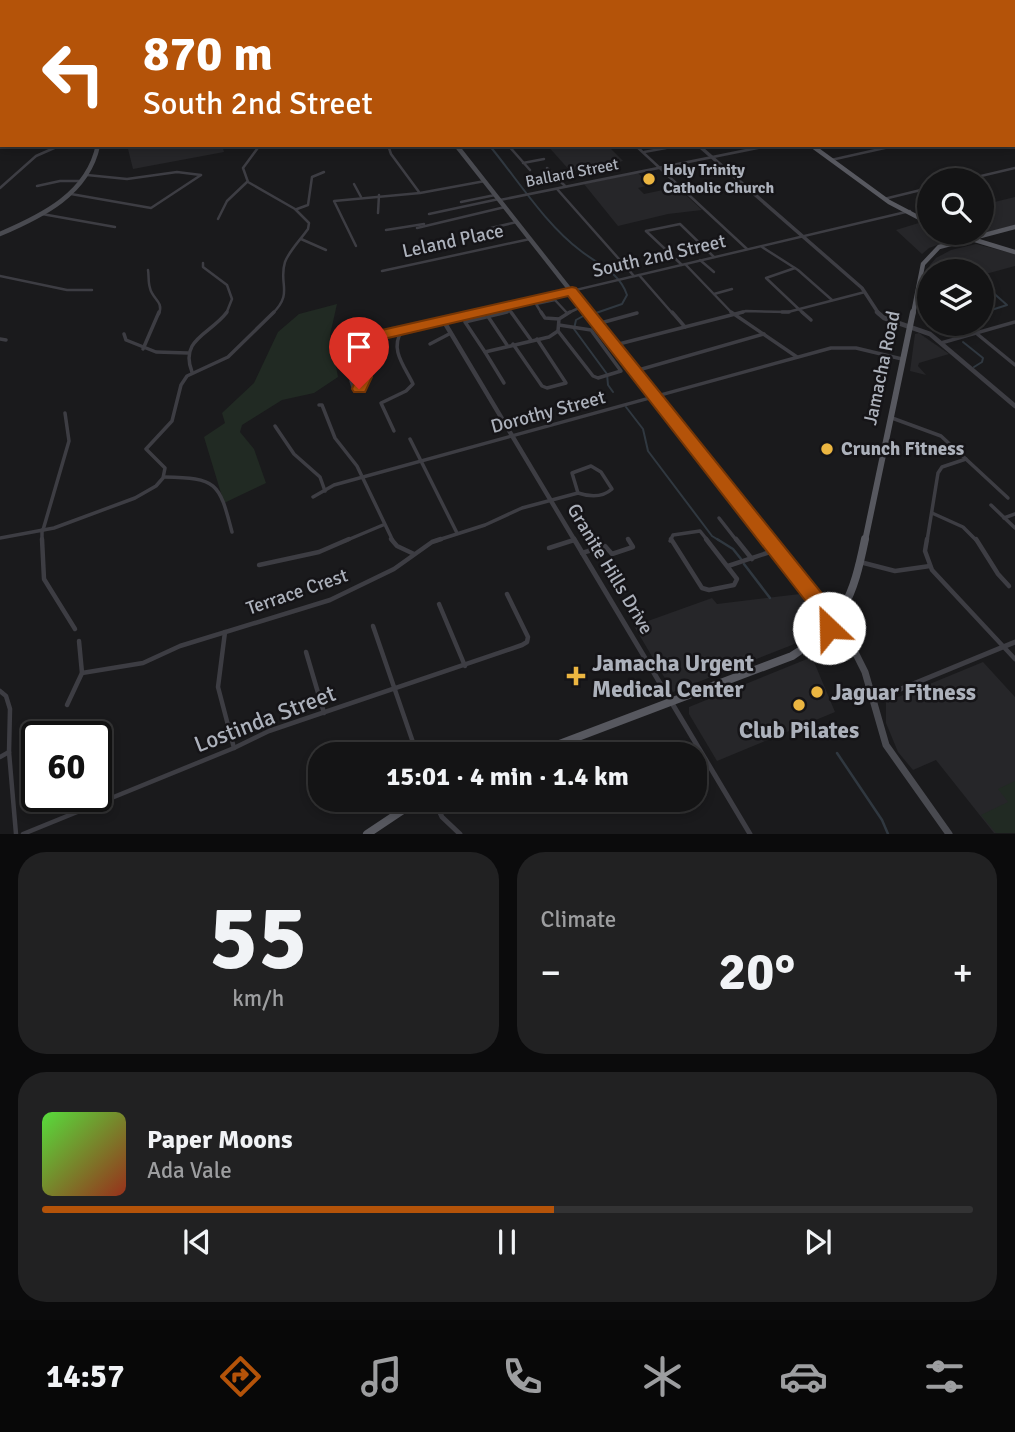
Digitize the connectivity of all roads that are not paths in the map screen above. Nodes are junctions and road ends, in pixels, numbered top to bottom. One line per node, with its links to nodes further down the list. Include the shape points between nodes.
1 (56, 147): 33 (street, via 36,156)
2 (99, 147): 26 (main road)
3 (259, 147): 29 (street, via 243,168)
4 (389, 147): 37 (street)
5 (458, 147): 28 (main road)
6 (509, 147): 19 (street)
7 (637, 147): 15 (street)
8 (700, 147): 16 (street)
9 (750, 147): 14 (street)
10 (762, 147): 14 (street, Ballard Street)
11 (817, 147): 18 (main road)
12 (889, 147): 18 (street)
13 (666, 148): 15 (street)
14 (753, 149): 16 (street, Ballard Street)
15 (643, 152): 20 (street)
16 (709, 158): 20 (street, Ballard Street); 60 (street)
17 (544, 159): 19 (street)
18 (833, 159): 41 (main road)
19 (523, 163): 23 (street)
20 (659, 167): 32 (street, Ballard Street); 70 (street)
21 (547, 168): 32 (street)
22 (1015, 168): 25 (street)
23 (530, 170)
24 (324, 172): 44 (street, via 312,177 308,205)
25 (994, 173)
26 (87, 175): 27 (main road); 36 (street, via 127,180 177,172 201,175 151,208)
27 (82, 181): 31 (street); 36 (main road)
28 (485, 181): 37 (street); 40 (main road)
29 (248, 182): 44 (street); 50 (street, via 227,201)
30 (354, 184): 39 (street)
31 (37, 186)
32 (565, 186): 34 (street, Ballard Street)
33 (0, 188)
34 (556, 188): 40 (street, Ballard Street); 82 (street)
35 (917, 191): 41 (street)
36 (70, 193): 47 (main road)
37 (419, 193): 38 (street)
38 (379, 195): 39 (street); 46 (street)
39 (361, 197): 68 (street, via 334,201)
40 (498, 198): 42 (street); 43 (main road); 48 (street)
41 (886, 198): 45 (main road)
42 (461, 202)
43 (506, 207): 51 (main road); 52 (street, Ballard Street)
44 (295, 209): 62 (street, via 309,223)
45 (908, 211): 49 (main road); 60 (street, South 2nd Street)
46 (378, 213)
47 (41, 214): 53 (street); 58 (main road)
48 (429, 214)
49 (917, 215)
50 (218, 219)
51 (517, 222): 55 (street); 63 (main road)
52 (428, 223): 54 (street); 56 (street)
53 (115, 227)
54 (417, 228)
55 (491, 228)
56 (386, 230)
57 (1015, 230): 59 (main road); 61 (main road)
58 (0, 234)
59 (994, 235)
60 (802, 237): 69 (street, South 2nd Street); 87 (street)
61 (994, 237)
62 (301, 239): 71 (street); 128 (street, via 285,262 282,304 228,358)
63 (530, 239): 80 (street, Leland Place); 86 (main road)
64 (996, 244): 73 (main road)
65 (947, 245): 72 (main road)
66 (947, 245): 72 (main road)
67 (994, 245): 73 (main road)
68 (356, 246)
69 (762, 247): 70 (street, South 2nd Street); 78 (street)
70 (747, 249): 74 (street, South 2nd Street)
71 (326, 250)
72 (937, 250): 102 (main road, Jamacha Road, via 923,264)
73 (1015, 251)
74 (714, 257): 75 (street, South 2nd Street); 77 (street, via 680,224 646,231)
75 (700, 261): 77 (street, South 2nd Street); 81 (street)
76 (203, 263): 124 (street, via 229,288 232,302 226,314 192,342)
77 (684, 264): 82 (street, South 2nd Street); 88 (street)
78 (795, 268): 89 (street); 91 (street, via 766,277)
79 (148, 271): 122 (street, via 150,291 161,308)
80 (382, 271)
81 (714, 272)
82 (636, 275): 86 (street, South 2nd Street); 101 (street)
83 (0, 276): 85 (street, via 67,290)
84 (732, 289): 88 (street)
85 (92, 290)
86 (572, 291): 90 (main road); 97 (street, South 2nd Street)
87 (865, 292): 89 (street); 102 (street, via 884,318)
88 (714, 294): 94 (street)
89 (832, 300): 91 (street)
90 (583, 306): 92 (street); 100 (main road)
91 (799, 309): 94 (street); 98 (street)
92 (567, 313): 96 (street); 96 (street, via 555,300 536,304 544,317)
93 (638, 313): 100 (street)
94 (734, 314): 101 (street); 108 (street)
95 (487, 315): 115 (street, via 512,312); 120 (street); 123 (street, via 465,323)
96 (559, 319): 103 (street)
97 (443, 320): 105 (street, South 2nd Street); 106 (street, Granite Hills Drive)
98 (811, 320)
99 (1015, 322): 104 (street)
100 (597, 324): 119 (main road)
101 (685, 327): 119 (street)
102 (910, 327): 116 (street); 126 (main road, Jamacha Road)
103 (558, 328): 103 (street, via 591,330 621,369 593,376); 112 (street, via 549,337)
104 (994, 328)
105 (404, 330): 111 (street, South 2nd Street); 138 (street, via 395,346 412,387 382,403)
106 (451, 333): 117 (street); 139 (street, Granite Hills Drive)
107 (124, 334): 122 (street)
108 (764, 334): 125 (street); 129 (street)
109 (966, 336): 116 (street)
110 (980, 336): 127 (street)
111 (366, 339): 121 (street, South 2nd Street); 130 (street, via 358,352)
112 (537, 339): 115 (street); 118 (street, via 567,381 542,386)
113 (0, 340): 114 (street)
114 (6, 340)
115 (531, 340): 118 (street)
116 (941, 343): 134 (street)
117 (430, 344)
118 (513, 344): 120 (street)
119 (614, 345): 129 (main road)
120 (508, 346): 123 (street)
121 (332, 347)
122 (143, 349): 124 (street)
123 (485, 352): 131 (street)
124 (188, 353): 128 (street)
125 (797, 357): 126 (street, Dorothy Street, via 840,346); 132 (street, Dorothy Street)
126 (902, 359): 136 (main road, Jamacha Road)
127 (1015, 365)
128 (192, 372): 143 (street, via 182,383 172,421 146,449 163,464)
129 (635, 372): 132 (main road)
130 (364, 374): 130 (street, via 351,381 354,390 363,384)
131 (504, 383)
132 (655, 397): 139 (street, Dorothy Street); 164 (main road)
133 (319, 405): 144 (street)
134 (1015, 405)
135 (65, 413): 157 (street, via 69,441)
136 (890, 418): 141 (street, via 935,433); 168 (main road, Jamacha Road)
137 (275, 426): 145 (street, via 294,454 320,477)
138 (394, 431)
139 (512, 436): 142 (street, Dorothy Street); 149 (street, Granite Hills Drive)
140 (410, 439): 142 (street)
141 (966, 459): 148 (street); 151 (street, via 942,467 938,473)
142 (421, 461): 144 (street, Dorothy Street); 159 (street)
143 (164, 477): 157 (street, via 147,492 117,506); 158 (street, via 204,479 216,485)
144 (362, 478): 145 (street, Dorothy Street); 155 (street)
145 (325, 491): 147 (street, Dorothy Street)
146 (578, 493): 146 (street, Terrace Crest, via 596,496 612,489 599,469 591,466 572,473); 149 (street, Terrace Crest)
147 (313, 497)
148 (1008, 498)
149 (551, 500): 159 (street, Terrace Crest); 162 (street, Granite Hills Drive)
150 (991, 505): 154 (street)
151 (932, 513): 171 (street, via 925,551); 172 (street, via 954,520 972,533)
152 (1015, 514): 154 (street)
153 (719, 518): 167 (street)
154 (1004, 518): 156 (street)
155 (383, 525): 166 (street, via 392,542); 169 (street, via 319,552)
156 (1015, 528)
157 (42, 530): 160 (street); 179 (street, via 44,579)
158 (232, 532)
159 (457, 533): 166 (street, Terrace Crest)
160 (0, 538)
161 (628, 539): 165 (street, via 633,547 612,554 605,546)
162 (574, 540): 163 (street); 165 (street, Granite Hills Drive)
163 (549, 548)
164 (776, 550): 167 (street); 174 (main road)
165 (582, 552): 191 (street, Granite Hills Drive)
166 (414, 554): 180 (street, Terrace Crest, via 394,569 330,600)
167 (752, 559): 170 (street)
168 (860, 562): 171 (street, via 895,571); 176 (main road, Jamacha Road)
169 (259, 565)
170 (728, 566): 170 (street, via 700,531 670,537 702,588 734,585 737,579)
171 (929, 566): 183 (street)
172 (1009, 586)
173 (507, 594): 186 (street, Lostinda Street, via 528,637 522,645)
174 (818, 603): 176 (main road); 177 (main road)
175 (439, 604): 186 (street)
176 (847, 606): 177 (main road, Jamacha Road)
177 (834, 623): 190 (main road, via 863,663); 191 (main road, Jamacha Road, via 816,642 792,656)
178 (373, 626): 188 (street)
179 (75, 629)
180 (225, 632): 187 (street, Terrace Crest, via 136,666); 196 (street, via 218,687)
181 (79, 640): 187 (street)
182 (1015, 642): 183 (street)
183 (1003, 647): 185 (street); 190 (street)
184 (306, 652): 193 (street)
185 (1015, 659)
186 (465, 666): 188 (street, Lostinda Street)
187 (82, 673): 192 (street)
188 (396, 690): 193 (street, Lostinda Street); 194 (street)
189 (0, 691): 197 (street, via 10,709)
190 (874, 700): 206 (main road, via 879,730 893,759)
191 (671, 701): 195 (main road, Jamacha Road); 205 (street, Granite Hills Drive)
192 (67, 705)
193 (324, 713): 196 (street, Lostinda Street)
194 (413, 742)
195 (564, 742)
196 (234, 748): 202 (street, Lostinda Street)
197 (9, 752): 198 (street); 201 (street)
198 (0, 757)
199 (400, 812): 203 (main road)
200 (439, 812): 204 (street)
201 (16, 834)
202 (23, 834)
203 (368, 834)
204 (460, 834)
205 (750, 834)
206 (949, 834)

